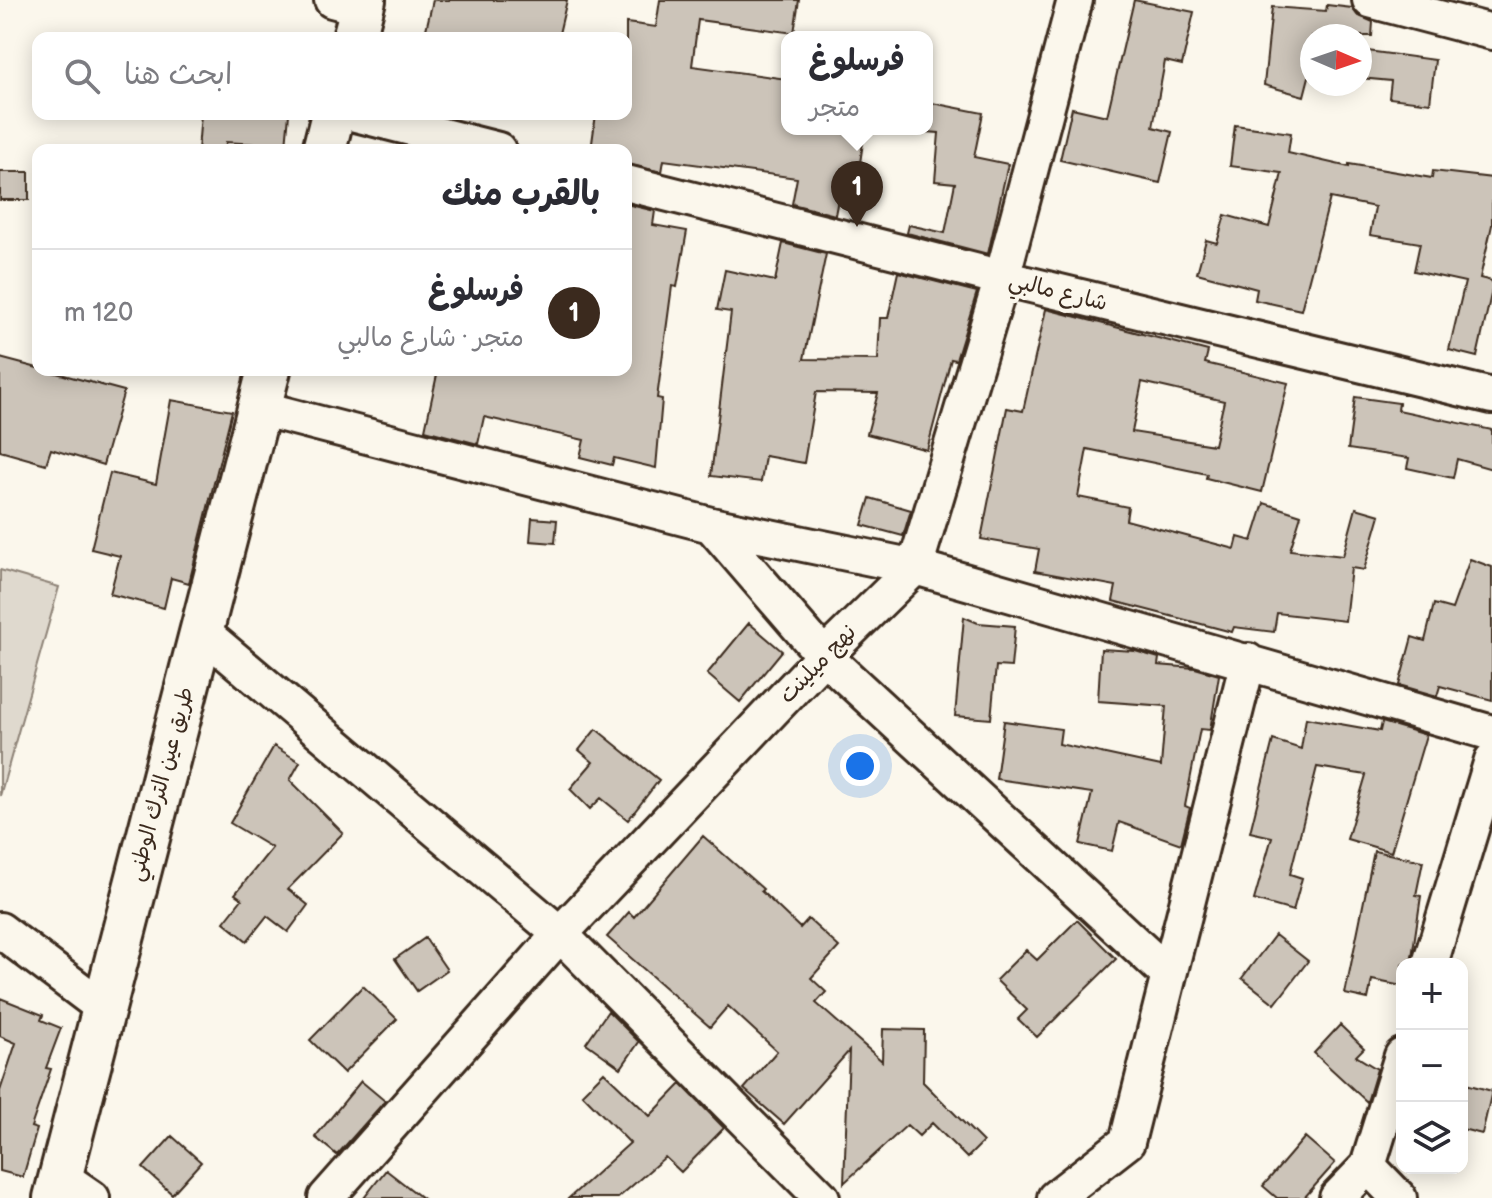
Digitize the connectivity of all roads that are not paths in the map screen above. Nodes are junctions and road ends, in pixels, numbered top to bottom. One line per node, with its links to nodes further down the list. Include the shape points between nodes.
1 (1075, 0): 9 (street, نهج ميلينت)
2 (1370, 0): 3 (street)
3 (1492, 32)
4 (332, 120): 6 (main road)
5 (380, 120): 7 (street)
6 (326, 144)
7 (474, 144)
8 (632, 185): 9 (street, شارع مالبي)
9 (1002, 278): 11 (street, شارع مالبي); 13 (street, نهج ميلينت)
10 (264, 389): 12 (street); 14 (main road, طريق عين الترك الوطني)
11 (1492, 396)
12 (711, 525): 13 (street); 15 (street)
13 (915, 567): 15 (street, نهج ميلينت); 16 (street)
14 (201, 631): 20 (street); 23 (main road, طريق عين الترك الوطني)
15 (824, 656): 20 (street, نهج ميلينت); 22 (street)
16 (1248, 661): 17 (street); 22 (street)
17 (1492, 733)
18 (1492, 760): 21 (street)
19 (0, 930): 23 (street)
20 (560, 934): 27 (street, نهج ميلينت); 28 (street)
21 (1432, 958)
22 (1169, 975): 29 (street, via 1127,1142)
23 (102, 1007): 26 (main road, طريق عين الترك الوطني)
24 (1396, 1075): 25 (street)
25 (1368, 1166): 30 (street); 31 (street)
26 (69, 1191)
27 (326, 1198)
28 (822, 1198)
29 (1055, 1198)
30 (1337, 1198)
31 (1399, 1198)

